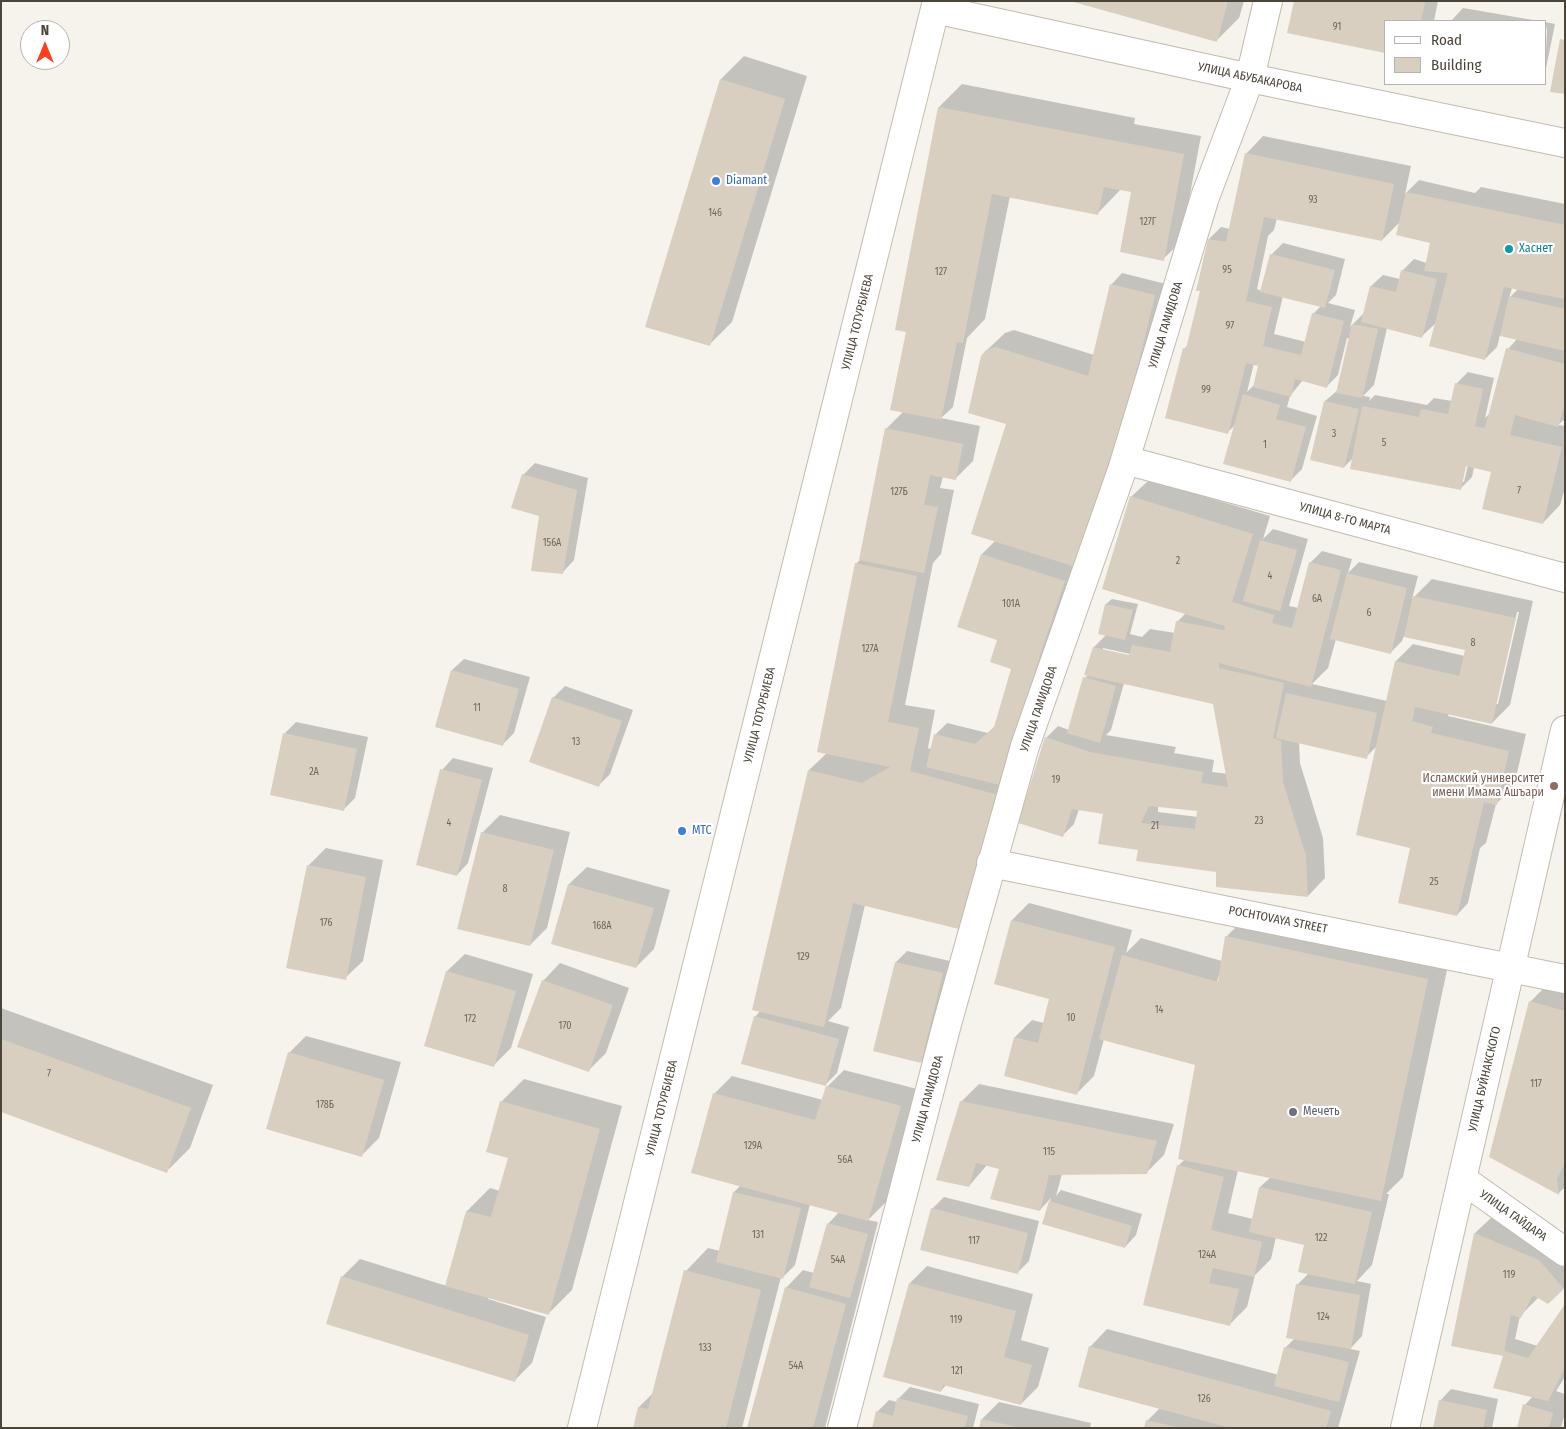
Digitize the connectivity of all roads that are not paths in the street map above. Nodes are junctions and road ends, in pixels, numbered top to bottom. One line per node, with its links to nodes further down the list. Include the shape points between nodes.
1 (1268, 1): 3 (street, УЛИЦА ГАМИДОВА)
2 (936, 5): 3 (street, УЛИЦА АБУБАКАРОВА); 13 (street, УЛИЦА ТОТУРБИЕВА)
3 (1250, 78): 4 (street, УЛИЦА АБУБАКАРОВА); 5 (street, УЛИЦА ГАМИДОВА, via 1205,197)
4 (1565, 143)
5 (1125, 460): 6 (street, УЛИЦА 8-ГО МАРТА); 8 (street, УЛИЦА ГАМИДОВА, via 1026,746)
6 (1565, 578)
7 (1565, 730): 9 (street, УЛИЦА БУЙНАКСКОГО)
8 (992, 863): 9 (street, POCHTOVAYA STREET); 14 (street, УЛИЦА ГАМИДОВА)
9 (1511, 967): 10 (street, POCHTOVAYA STREET); 11 (street, УЛИЦА БУЙНАКСКОГО)
10 (1565, 980)
11 (1462, 1179): 12 (street, УЛИЦА ГАЙДАРА); 15 (street, УЛИЦА БУЙНАКСКОГО)
12 (1565, 1252)
13 (582, 1428)
14 (842, 1428)
15 (1405, 1428)

